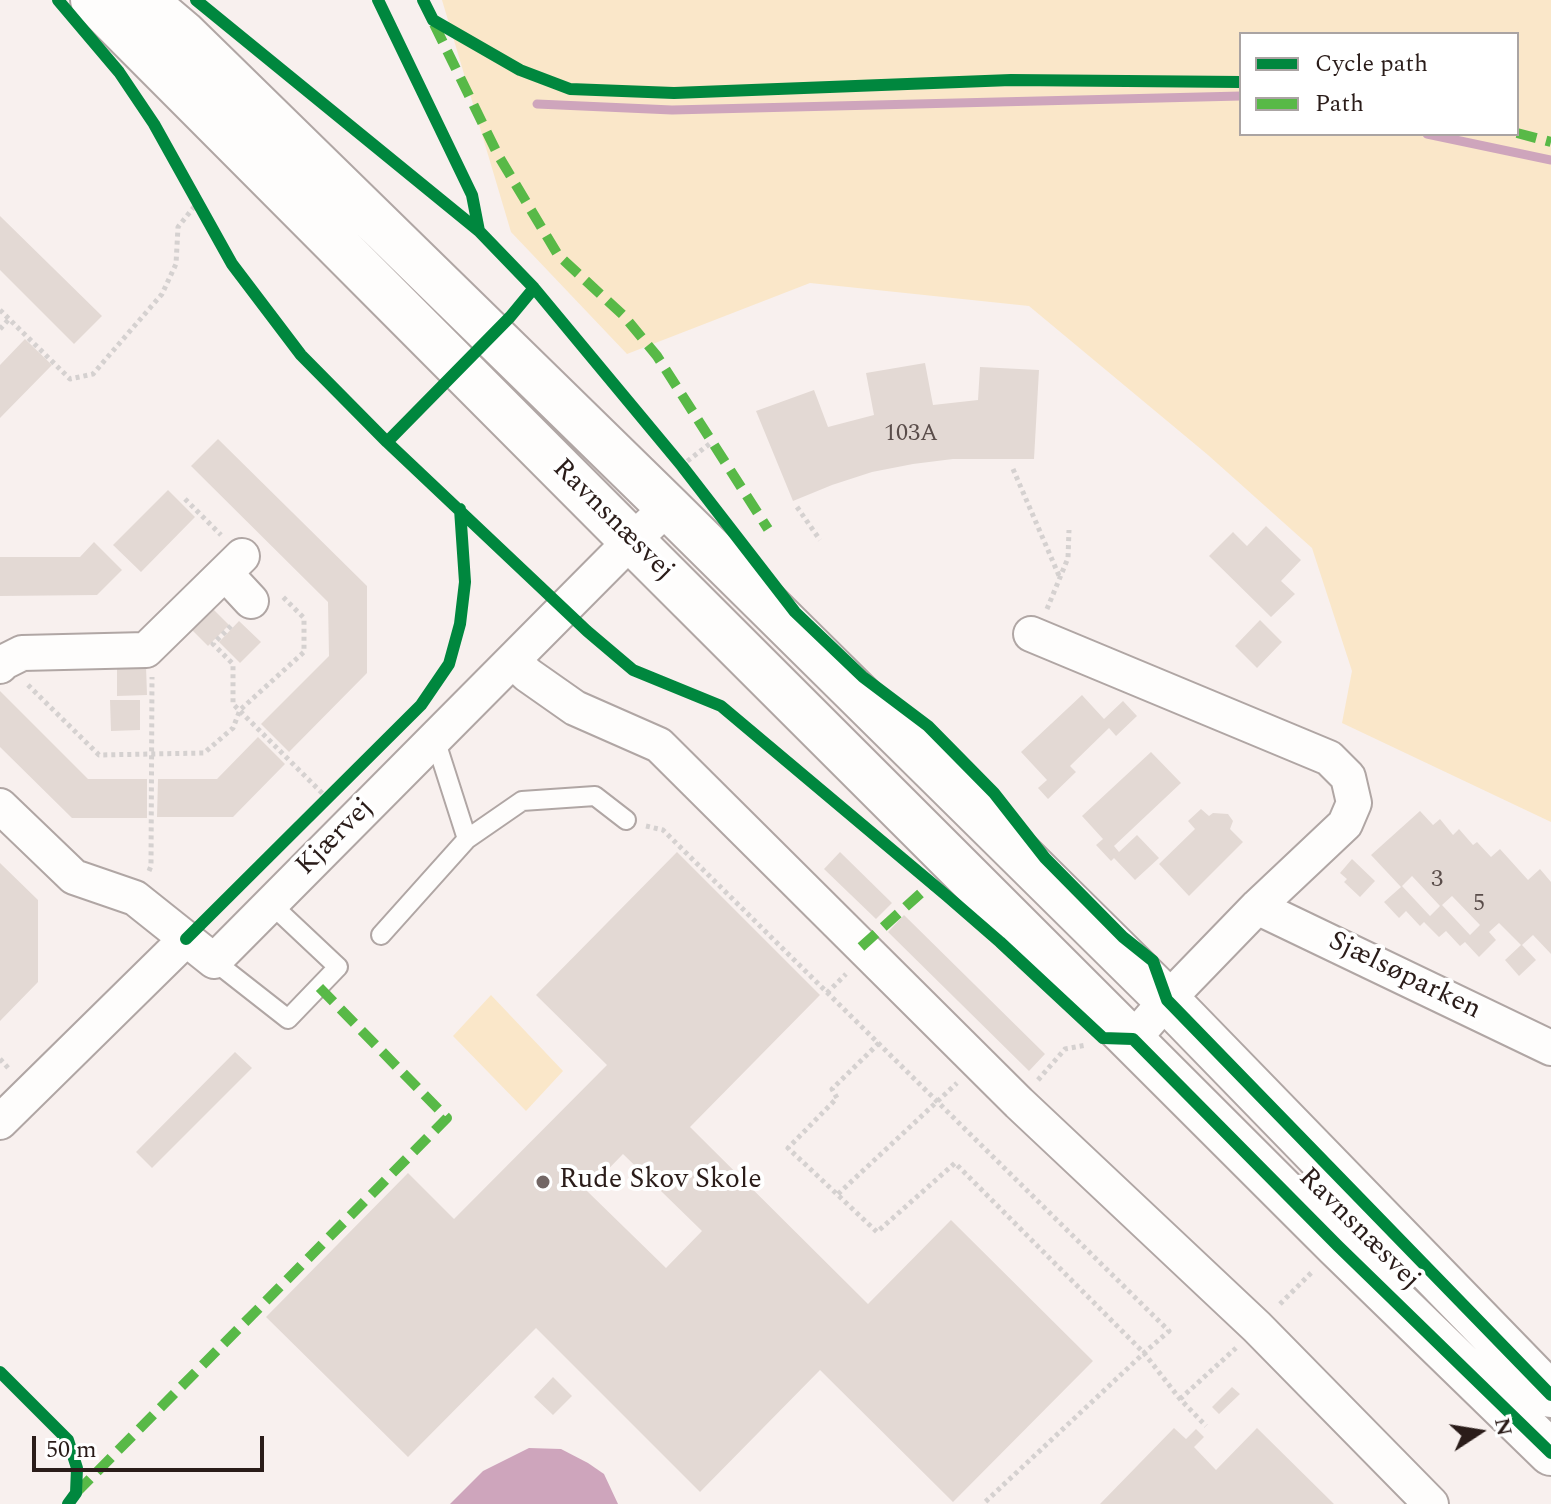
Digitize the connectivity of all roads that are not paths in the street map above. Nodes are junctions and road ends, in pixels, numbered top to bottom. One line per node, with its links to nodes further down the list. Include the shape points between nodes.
1 (93, 0): 4 (main road, Ravnsnæsvej)
2 (144, 0): 3 (main road, Ravnsnæsvej)
3 (680, 492): 4 (street, Kjærvej); 18 (main road, Ravnsnæsvej)
4 (632, 541): 7 (street, Kjærvej); 19 (main road, Ravnsnæsvej)
5 (251, 601): 8 (street, via 233,564 146,650 22,653)
6 (1034, 635): 14 (street, via 1329,758 1348,777 1354,803 1345,824)
7 (513, 661): 9 (street, Kjærvej); 24 (street, via 575,708 659,745 1019,1103 1257,1327)
8 (2, 664)
9 (435, 739): 12 (lane); 13 (street, Kjærvej)
10 (0, 806): 16 (street, via 74,877 135,898)
11 (626, 820): 12 (lane, via 595,796 522,801)
12 (467, 839): 15 (lane)
13 (271, 904): 17 (street, Kjærvej); 17 (lane, via 338,967 288,1019)
14 (1257, 907): 18 (street); 20 (street, Sjælsøparken)
15 (381, 935)
16 (186, 939): 17 (street); 21 (street)
17 (214, 961)
18 (1167, 1000): 19 (street); 22 (main road, Ravnsnæsvej)
19 (1118, 1039): 23 (main road, Ravnsnæsvej)
20 (1551, 1048)
21 (0, 1122)
22 (1551, 1395)
23 (1551, 1453)
24 (1431, 1504)

